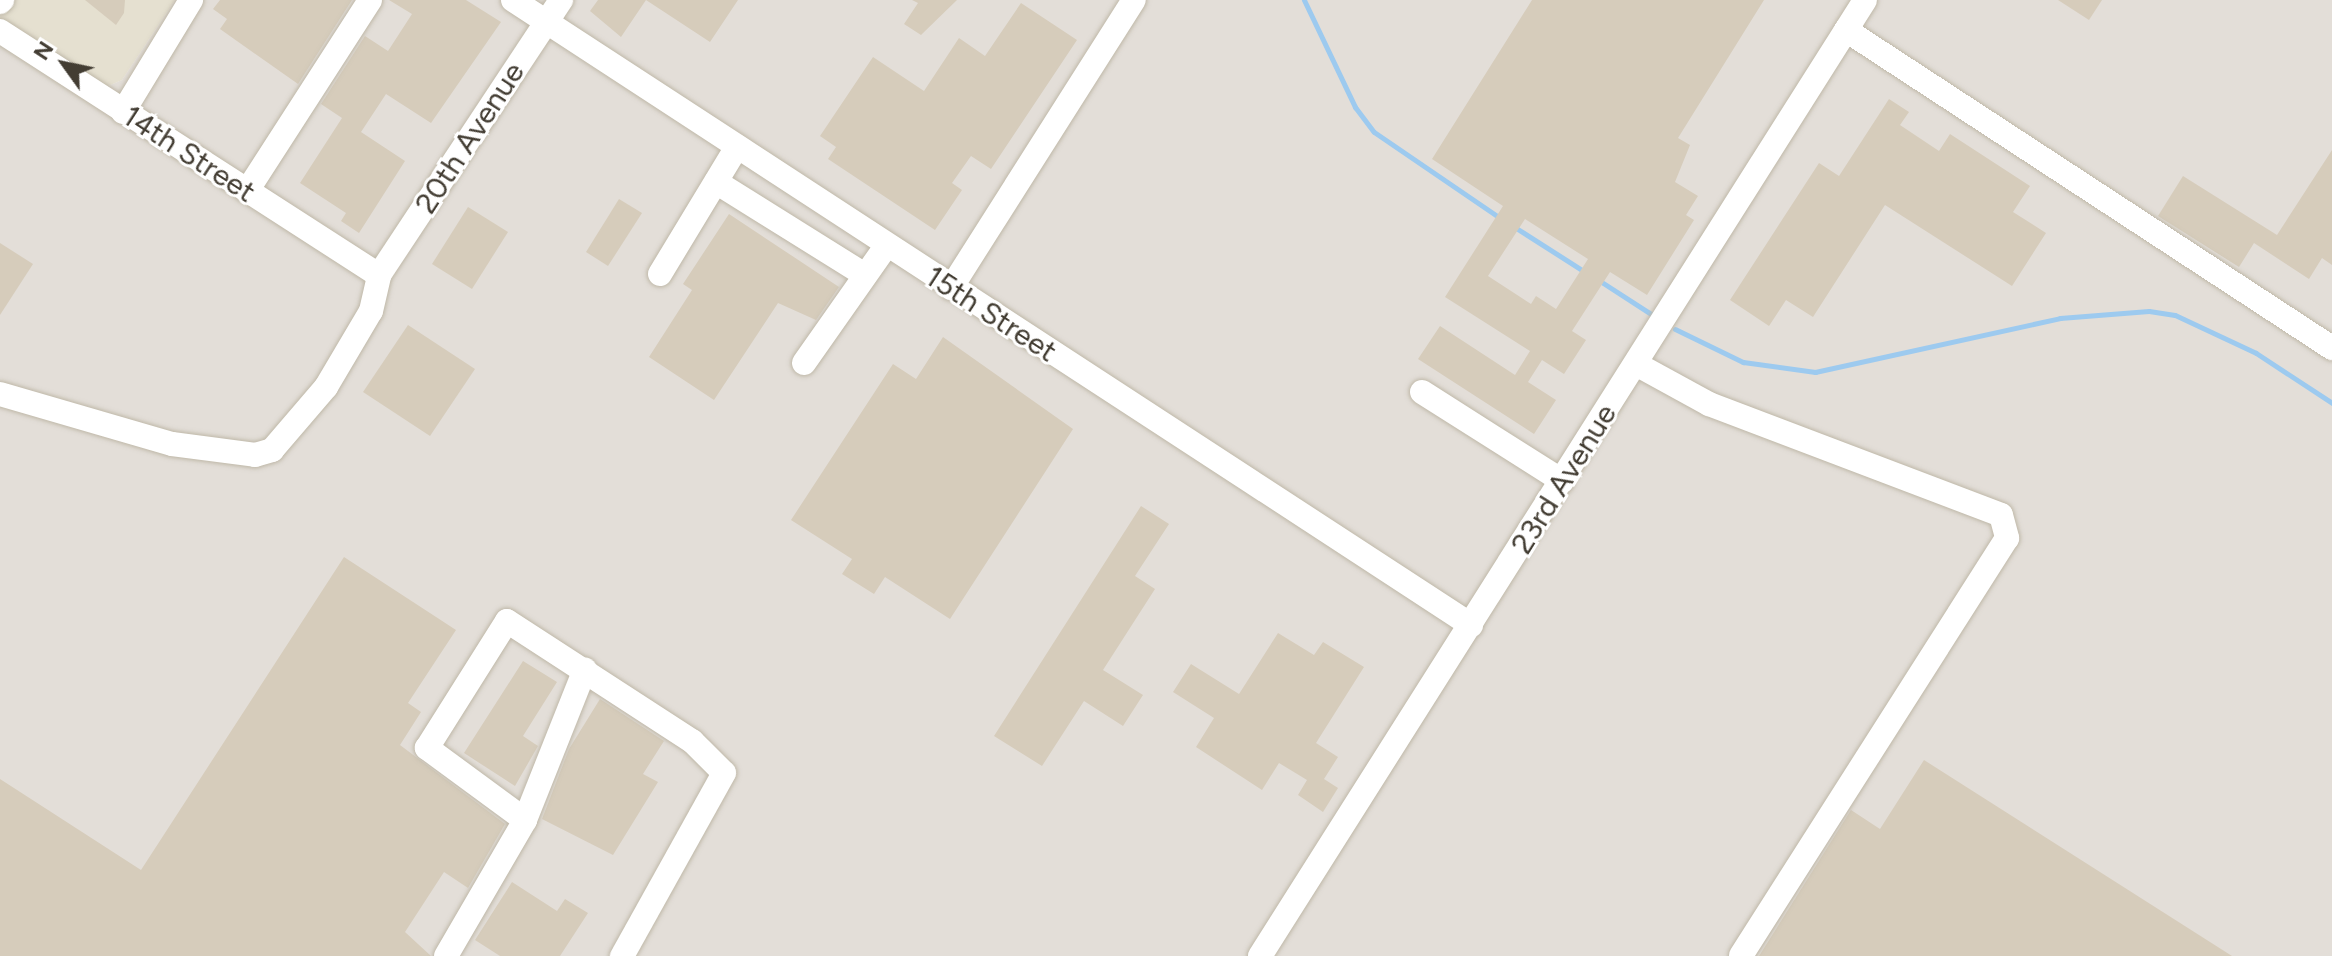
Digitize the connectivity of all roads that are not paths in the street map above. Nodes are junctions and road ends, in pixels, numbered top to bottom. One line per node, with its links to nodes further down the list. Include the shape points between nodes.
1 (191, 0): 10 (street)
2 (370, 0): 13 (street)
3 (513, 0): 7 (street, 15th Street)
4 (561, 0): 7 (street, 20th Avenue)
5 (1134, 0): 20 (street)
6 (1865, 0): 8 (street, 23rd Avenue)
7 (546, 22): 11 (street, 15th Street); 19 (street, 20th Avenue)
8 (1846, 30): 21 (street); 23 (street, 23rd Avenue)
9 (0, 31): 10 (street, 14th Street)
10 (123, 112): 13 (street, 14th Street)
11 (737, 147): 12 (street); 14 (street, 15th Street)
12 (716, 182): 15 (street); 17 (street)
13 (247, 191): 19 (street, 14th Street)
14 (831, 209): 15 (street); 16 (street, 15th Street)
15 (808, 239): 18 (street)
16 (887, 245): 18 (street); 20 (street, 15th Street)
17 (660, 274)
18 (863, 274): 22 (street)
19 (379, 275): 25 (street, 20th Avenue, via 371,311 333,375 272,450 255,455 172,444)
20 (951, 288): 27 (street, 15th Street)
21 (2332, 348)
22 (804, 363)
23 (1636, 364): 26 (street, 23rd Avenue); 33 (street, via 1709,404 2001,515 2007,538)
24 (1422, 392): 26 (street)
25 (0, 394)
26 (1562, 481): 27 (street, 23rd Avenue)
27 (1471, 625): 32 (street, 23rd Avenue)
28 (585, 669): 29 (street); 29 (street, via 507,621 427,748); 31 (street, via 692,741 724,773)
29 (525, 820): 30 (street)
30 (446, 956)
31 (622, 956)
32 (1260, 956)
33 (1741, 956)

